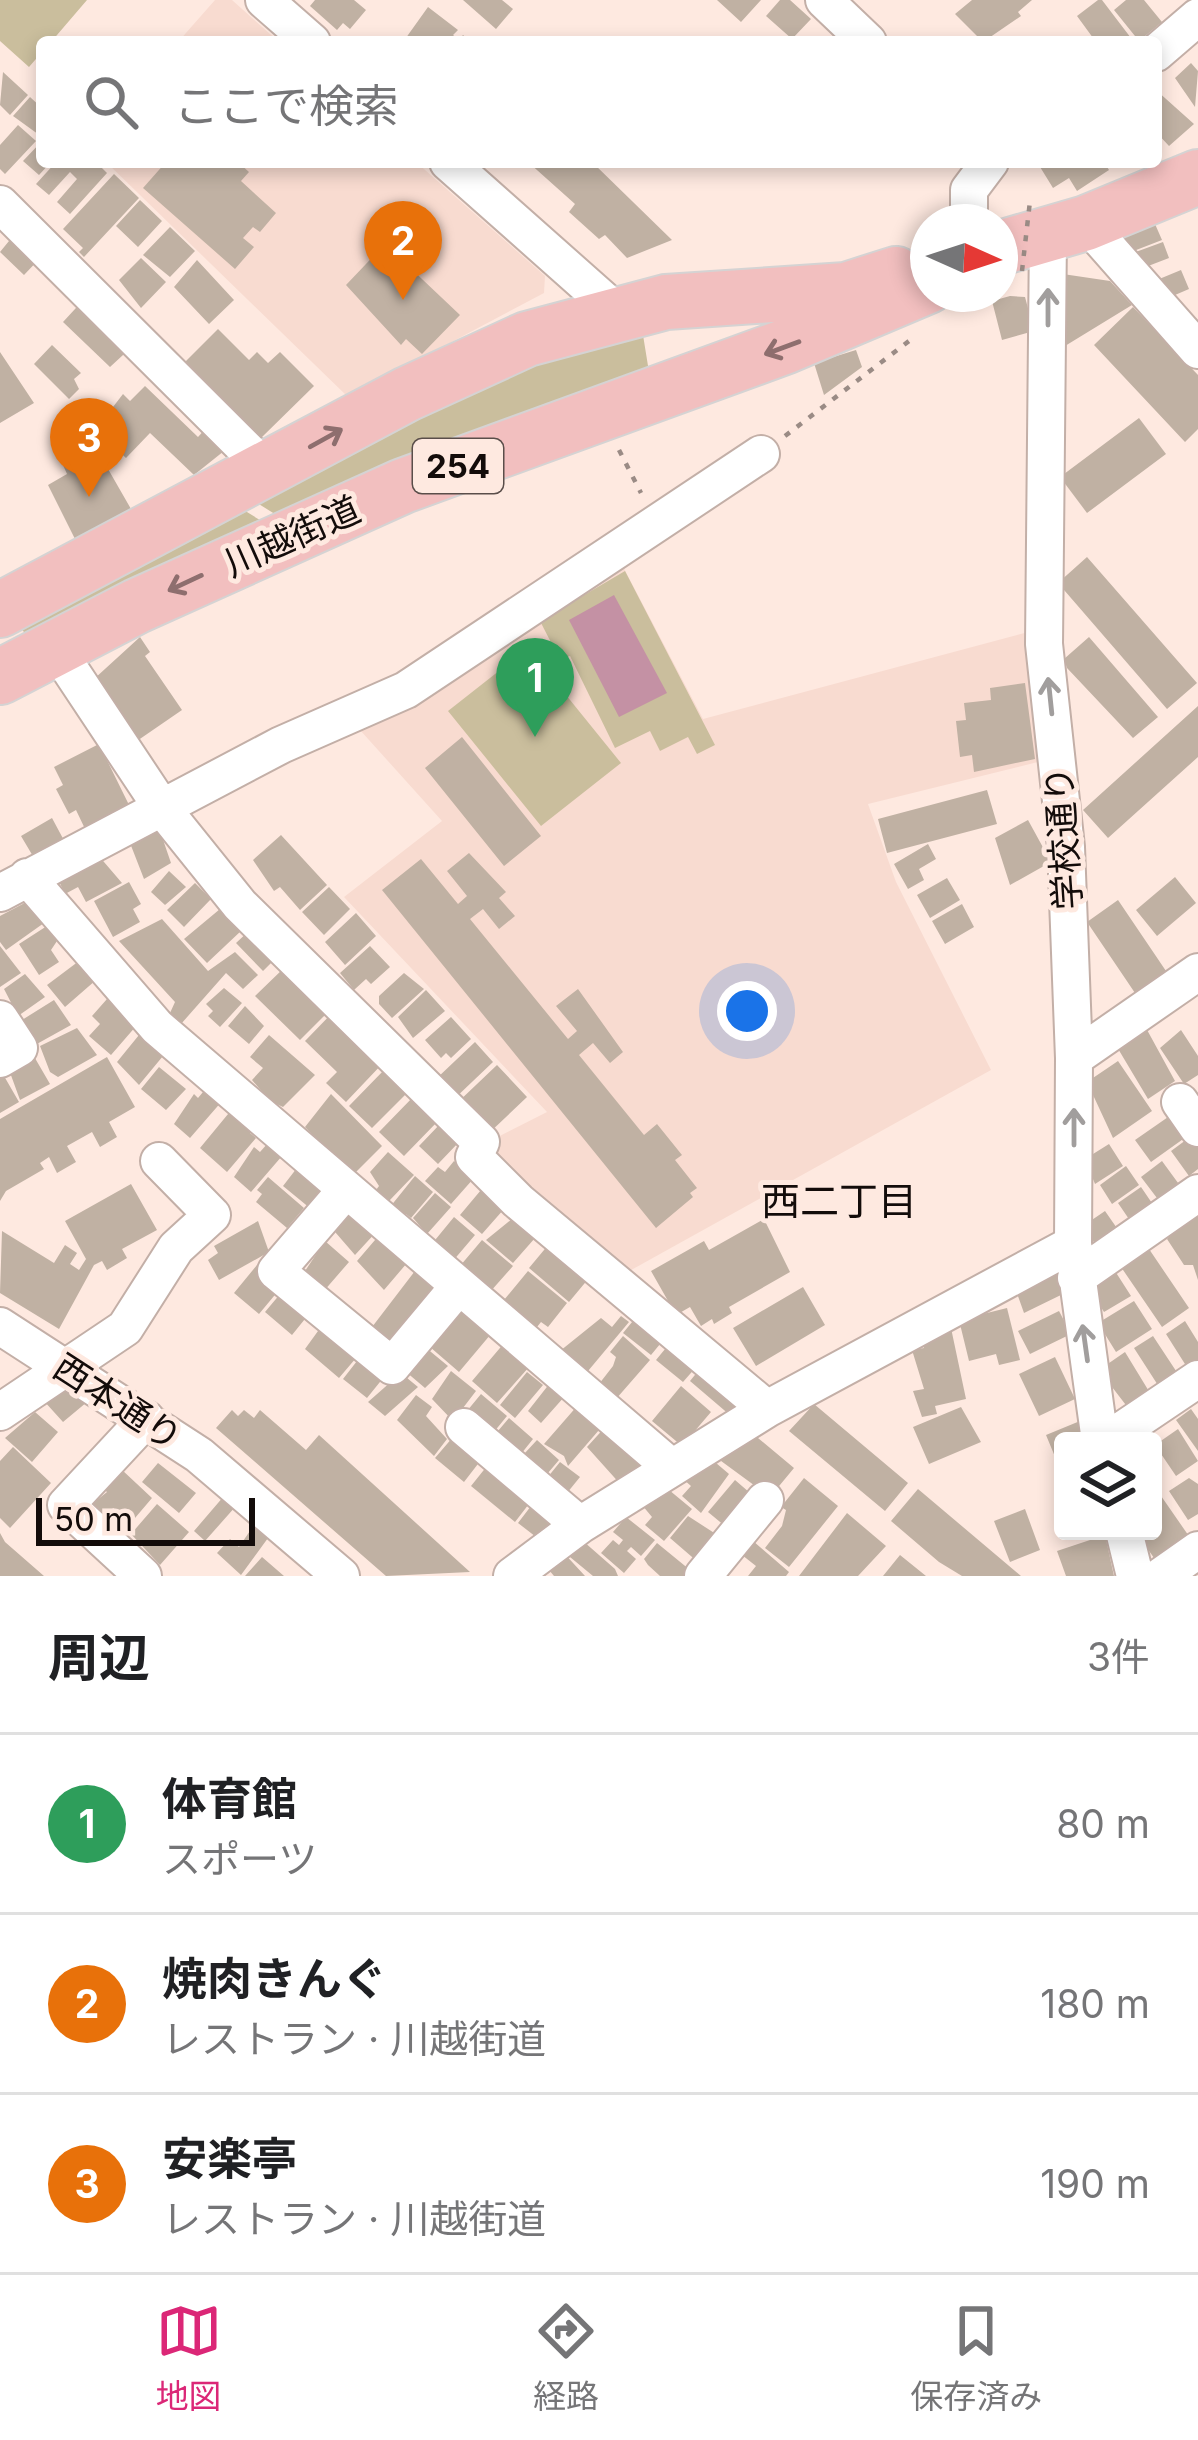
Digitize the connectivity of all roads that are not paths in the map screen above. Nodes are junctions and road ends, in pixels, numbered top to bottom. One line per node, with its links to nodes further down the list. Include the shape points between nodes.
1 (264, 0): 4 (street)
2 (824, 0): 5 (street)
3 (1198, 16): 6 (street)
4 (304, 36)
5 (862, 36)
6 (1162, 47)
7 (455, 168): 14 (street)
8 (985, 168): 11 (street)
9 (1198, 177): 12 (highway)
10 (0, 204): 19 (street)
11 (969, 204)
12 (1037, 235): 16 (street); 27 (street, 学校通り, one-way to 12, via 1066,847 1044,644)
13 (910, 271): 14 (highway, 川越街道 / 254, via 846,290)
14 (617, 312): 17 (highway, via 646,329 662,355); 19 (highway, 川越街道 / 254, one-way to 14, via 527,339)
15 (915, 312): 17 (highway, 川越街道 / 254, one-way to 17)
16 (1198, 350)
17 (648, 398): 21 (highway, 川越街道 / 254, one-way to 21, via 403,486)
18 (761, 454): 23 (street, via 406,690)
19 (266, 470): 20 (highway, 川越街道 / 254)
20 (1, 609): 21 (highway, via 19,639)
21 (55, 647): 22 (highway, 川越街道 / 254); 23 (street)
22 (0, 677)
23 (162, 808): 24 (street); 37 (street, via 240,905 481,1142 474,1157 518,1202)
24 (14, 885): 30 (street, via 157,1027)
25 (1198, 972): 27 (street)
26 (0, 1019): 28 (street, via 19,1048)
27 (1074, 1058): 32 (street, 学校通り, one-way to 27)
28 (0, 1059)
29 (159, 1161): 35 (street, via 212,1215 176,1248 125,1328)
30 (345, 1191): 33 (street); 33 (street, via 276,1271 392,1366)
31 (1198, 1193): 32 (street)
32 (1074, 1261): 37 (street); 41 (street, 学校通り, one-way to 32)
33 (458, 1287): 43 (street)
34 (0, 1326): 35 (street, 西本通り)
35 (63, 1366): 38 (street); 39 (street, 西本通り)
36 (1198, 1379): 42 (street)
37 (766, 1409): 43 (street)
38 (0, 1412)
39 (146, 1419): 48 (street, via 66,1505); 49 (street, 西本通り)
40 (464, 1427): 45 (street)
41 (1102, 1432)
42 (1117, 1432)
43 (670, 1467): 45 (street)
44 (765, 1500): 51 (street)
45 (580, 1525): 50 (street)
46 (1126, 1540): 52 (street)
47 (1198, 1550): 53 (street)
48 (143, 1576)
49 (341, 1576)
50 (512, 1576)
51 (703, 1576)
52 (1135, 1576)
53 (1161, 1576)

